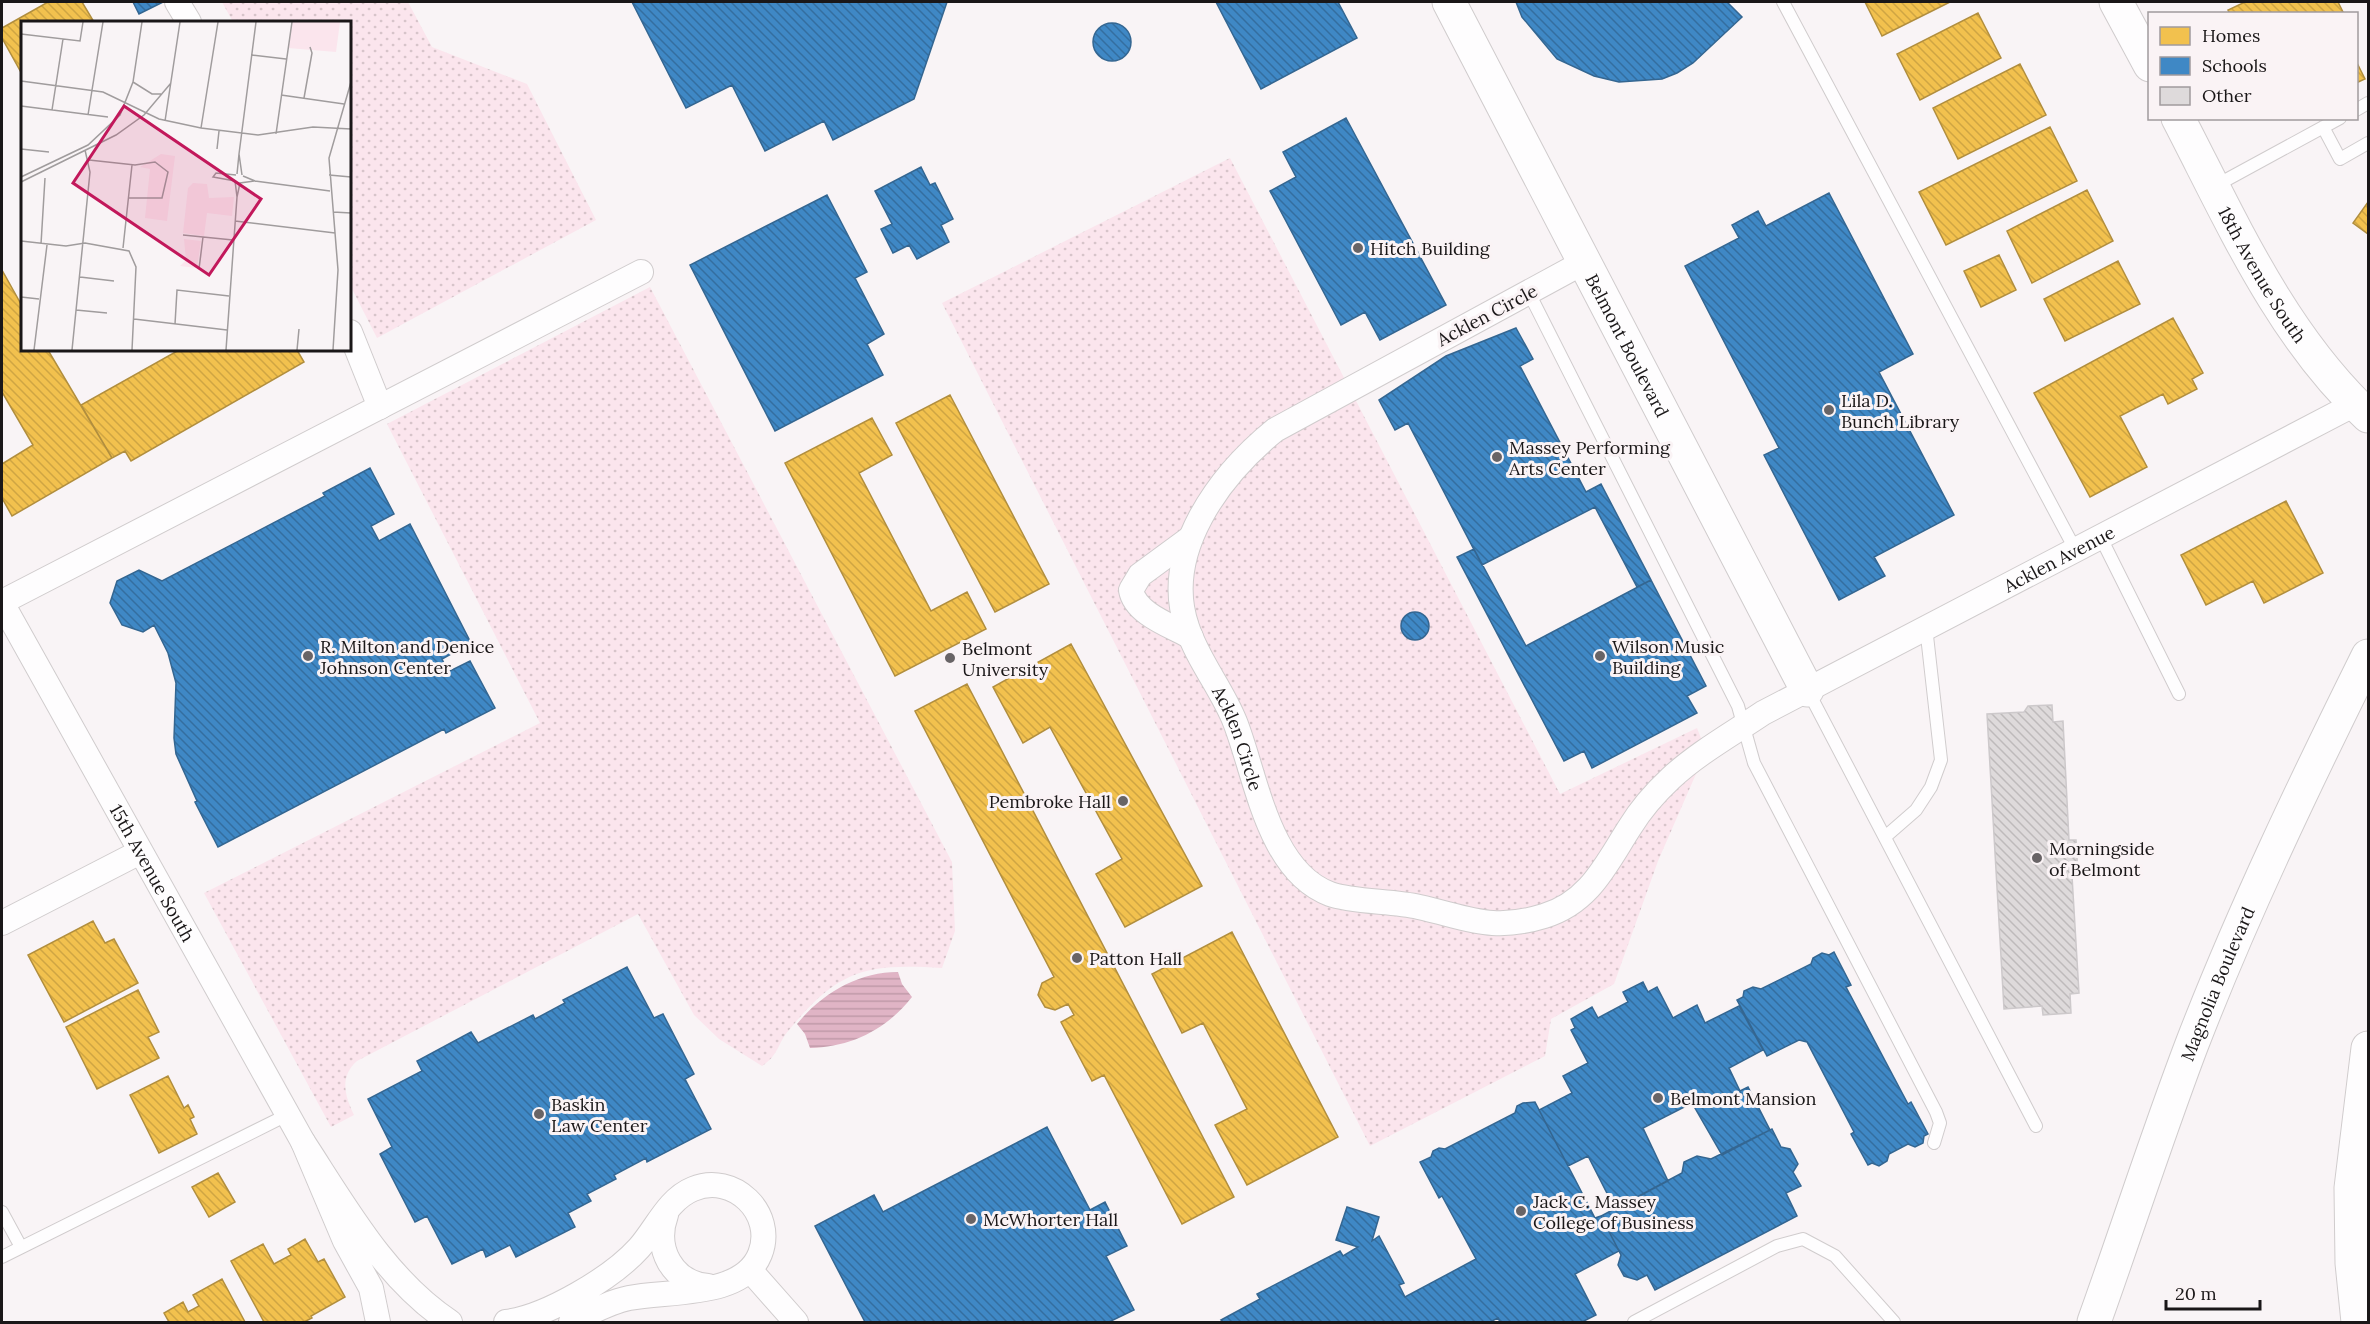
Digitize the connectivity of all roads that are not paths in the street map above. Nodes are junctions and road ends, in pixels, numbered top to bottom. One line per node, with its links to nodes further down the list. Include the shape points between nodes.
1 (177, 2): 5 (street)
2 (1449, 2): 12 (street, Belmont Boulevard)
3 (1783, 2): 20 (lane)
4 (2116, 2): 6 (street)
5 (188, 21)
6 (2148, 61)
7 (2179, 120): 11 (street, 18th Avenue South)
8 (2336, 120): 9 (lane)
9 (2323, 127): 10 (lane, via 2340,159); 11 (lane)
10 (2368, 143)
11 (2214, 187): 17 (street, 18th Avenue South, via 2289,322)
12 (1586, 261): 14 (street, Acklen Circle); 25 (street, Belmont Boulevard)
13 (642, 272): 16 (street)
14 (1529, 293): 19 (street, Acklen Circle, via 1275,430 1231,472); 27 (lane, via 1738,706)
15 (351, 334): 16 (street)
16 (380, 407): 21 (street)
17 (2362, 410): 18 (street, Acklen Avenue)
18 (2100, 536): 20 (street, Acklen Avenue); 26 (lane)
19 (1189, 539): 23 (street, Acklen Circle, via 1183,601); 23 (street, via 1147,569 1131,590 1135,602 1147,613)
20 (2075, 549): 22 (street, Acklen Avenue)
21 (2, 603): 29 (street, 15th Avenue South)
22 (1926, 627): 25 (street, Acklen Avenue); 28 (lane, via 1941,760 1931,787 1916,810)
23 (1191, 637): 27 (street, Acklen Circle, via 1235,722 1275,834 1302,874 1320,889 1338,896 1398,903 1476,923 1523,921 1577,900 1596,881 1631,825 1672,777)
24 (2368, 656): 52 (street, Magnolia Boulevard, via 2243,920 2192,1045)
25 (1807, 690): 27 (street, Acklen Avenue); 28 (lane)
26 (2179, 694)
27 (1753, 720): 35 (lane, via 1754,764 1936,1112 1940,1123)
28 (1885, 837): 33 (lane)
29 (140, 852): 30 (street); 32 (street, 15th Avenue South)
30 (2, 923)
31 (2368, 1048): 53 (street, via 2351,1188)
32 (287, 1115): 34 (street, 15th Avenue South); 38 (lane)
33 (2036, 1126)
34 (303, 1142): 43 (street, 15th Avenue South, via 345,1241 371,1288); 46 (street, 15th Avenue South, via 399,1279)
35 (1934, 1143)
36 (673, 1203): 40 (street, via 703,1185 731,1188 746,1197 757,1210 763,1243); 41 (street, via 661,1231 665,1256 686,1280); 47 (street, via 637,1250 609,1273 549,1308)
37 (2, 1212): 38 (lane)
38 (21, 1248): 39 (lane)
39 (2, 1257)
40 (750, 1270): 41 (street, via 738,1280); 49 (street)
41 (718, 1286): 48 (street, via 628,1298)
42 (1654, 1317): 50 (lane); 51 (lane, via 1777,1246 1803,1239 1835,1256)
43 (378, 1323)
44 (418, 1323): 45 (street)
45 (445, 1323)
46 (450, 1323)
47 (506, 1323)
48 (571, 1323)
49 (796, 1323)
50 (1634, 1323)
51 (1894, 1323)
52 (2094, 1323)
53 (2358, 1323)

